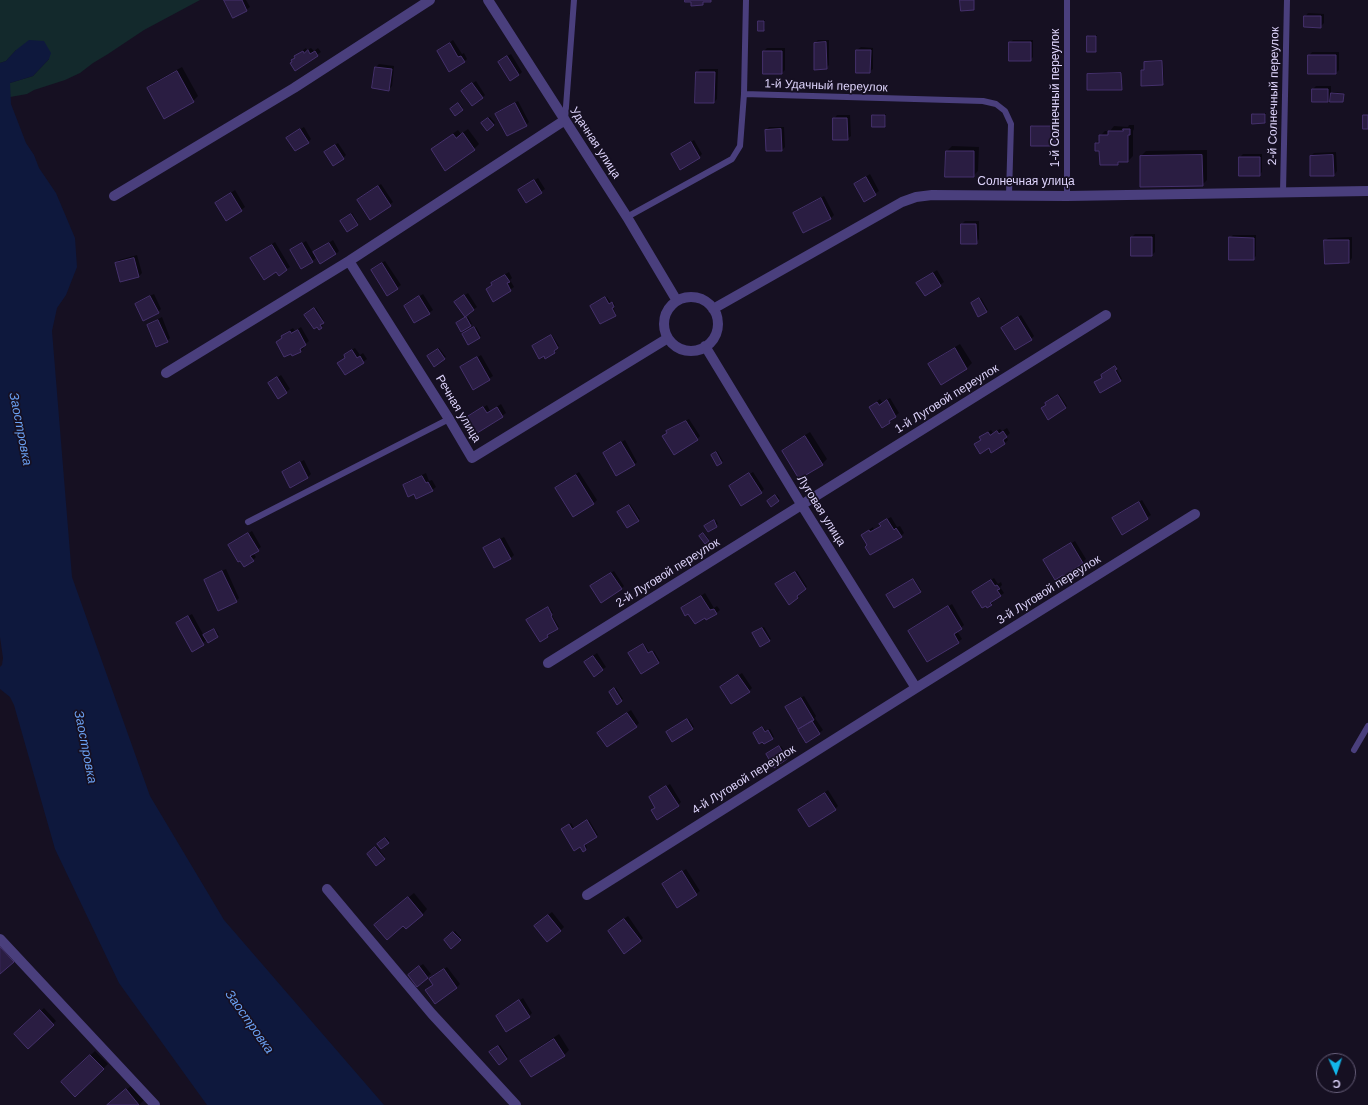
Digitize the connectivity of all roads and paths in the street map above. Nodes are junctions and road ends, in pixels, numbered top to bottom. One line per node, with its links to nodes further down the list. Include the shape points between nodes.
1 (430, 0): 12 (street, via 294,88)
2 (488, 0): 8 (street, Удачная улица)
3 (574, 0): 8 (lane)
4 (746, 0): 7 (lane)
5 (1067, 0): 13 (lane, 1-й Солнечный переулок)
6 (1286, 0): 10 (lane, 2-й Солнечный переулок)
7 (744, 94): 11 (lane, 1-й Удачный переулок, via 983,101 996,104 1005,111 1011,124); 14 (lane, via 740,146 732,159)
8 (565, 120): 14 (street, Удачная улица); 15 (street)
9 (1368, 191): 10 (street, Солнечная улица)
10 (1283, 192): 13 (street, Солнечная улица)
11 (1009, 195): 13 (street, Солнечная улица); 17 (street, Солнечная улица, via 932,195 902,202)
12 (114, 196)
13 (1067, 196)
14 (627, 216): 16 (street, Удачная улица)
15 (349, 261): 21 (street); 22 (street, Речная улица)
16 (677, 301): 17 (street, via 686,297 696,298 706,302); 19 (street, via 670,306 665,318 664,330)
17 (713, 309): 20 (street, via 718,325 712,341)
18 (1106, 315): 23 (street, 1-й Луговой переулок)
19 (668, 338): 20 (street, via 681,349 689,351); 22 (street, Речная улица, via 472,458)
20 (705, 346): 23 (street, Луговая улица)
21 (166, 373)
22 (449, 419): 25 (lane)
23 (801, 504): 26 (street, 2-й Луговой переулок); 27 (street, Луговая улица)
24 (1195, 514): 27 (street, 3-й Луговой переулок)
25 (248, 522)
26 (548, 663)
27 (916, 688): 31 (street, 4-й Луговой переулок)
28 (1368, 726): 29 (lane)
29 (1354, 750)
30 (327, 889): 34 (street, via 432,1014)
31 (587, 895)
32 (0, 939): 33 (street)
33 (155, 1105)
34 (516, 1105)

